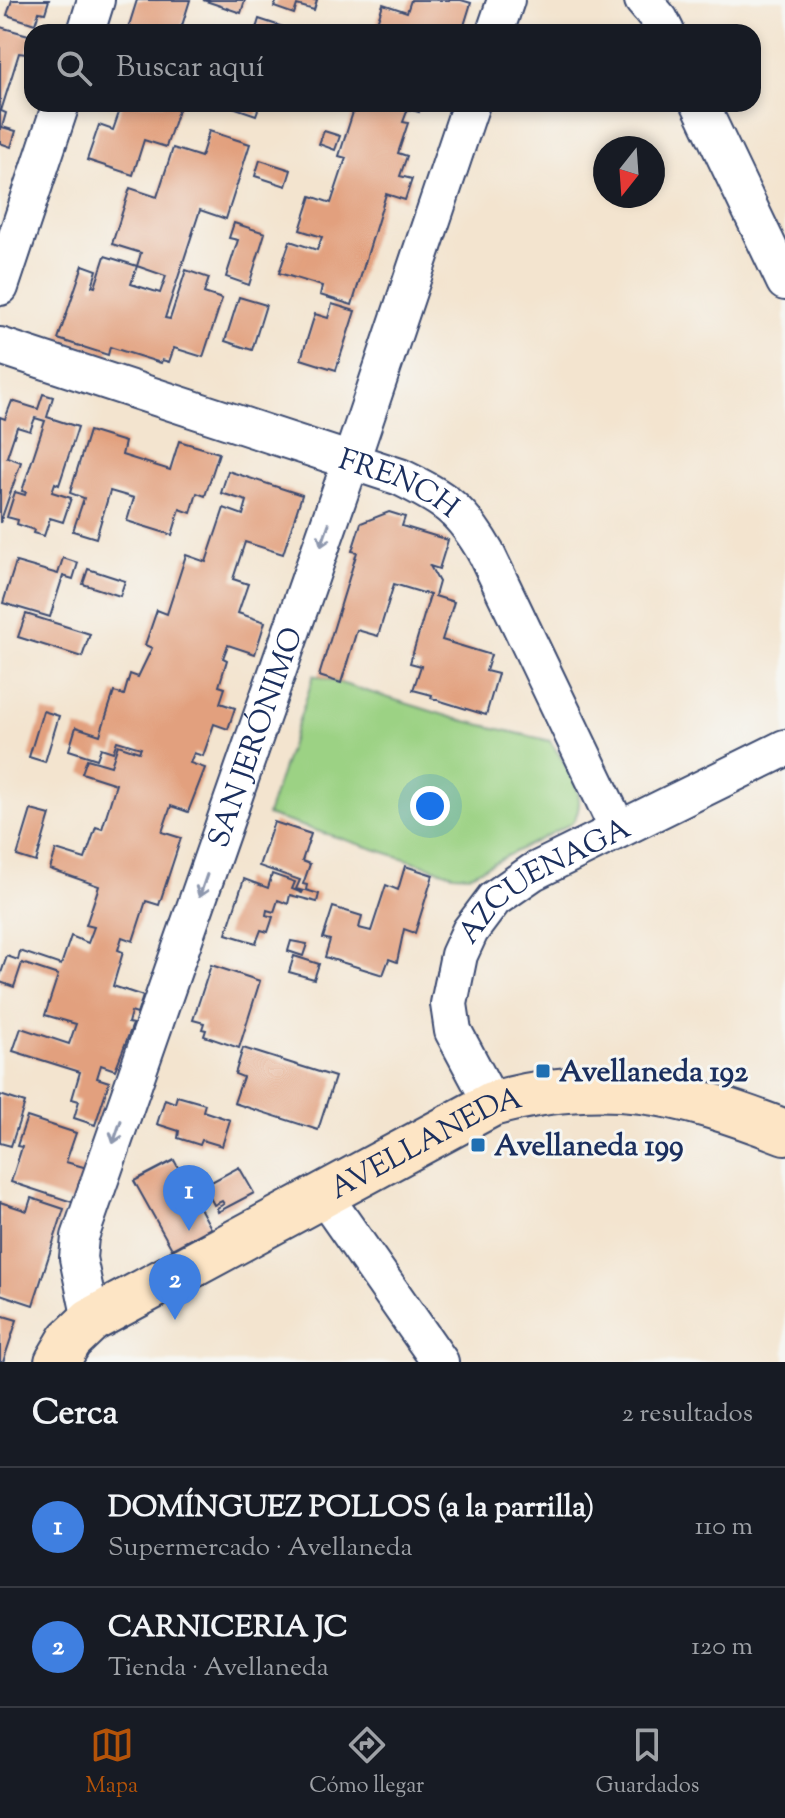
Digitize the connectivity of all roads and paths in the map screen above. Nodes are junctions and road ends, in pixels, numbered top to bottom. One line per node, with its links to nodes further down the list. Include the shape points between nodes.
1 (96, 0): 4 (street)
2 (506, 0): 5 (street)
3 (643, 0): 6 (street)
4 (88, 24)
5 (498, 24)
6 (662, 24)
7 (58, 112): 10 (street)
8 (468, 112): 13 (street, SAN JERÓNIMO)
9 (704, 112): 11 (street)
10 (2, 277)
11 (785, 282)
12 (0, 346): 13 (street, FRENCH)
13 (351, 461): 15 (street, FRENCH, via 428,491 469,524); 19 (street, SAN JERÓNIMO, one-way to 19, via 80,1237 78,1258)
14 (785, 748): 15 (street, AZCUENAGA)
15 (618, 829): 16 (street, AZCUENAGA, via 533,872 494,899 459,955 449,1004 453,1031)
16 (492, 1104): 17 (main road, AVELLANEDA, via 561,1089 640,1090 739,1114); 18 (main road, AVELLANEDA)
17 (785, 1132)
18 (324, 1196): 19 (main road, AVELLANEDA); 21 (street)
19 (91, 1320): 20 (main road)
20 (57, 1362)
21 (440, 1362)

